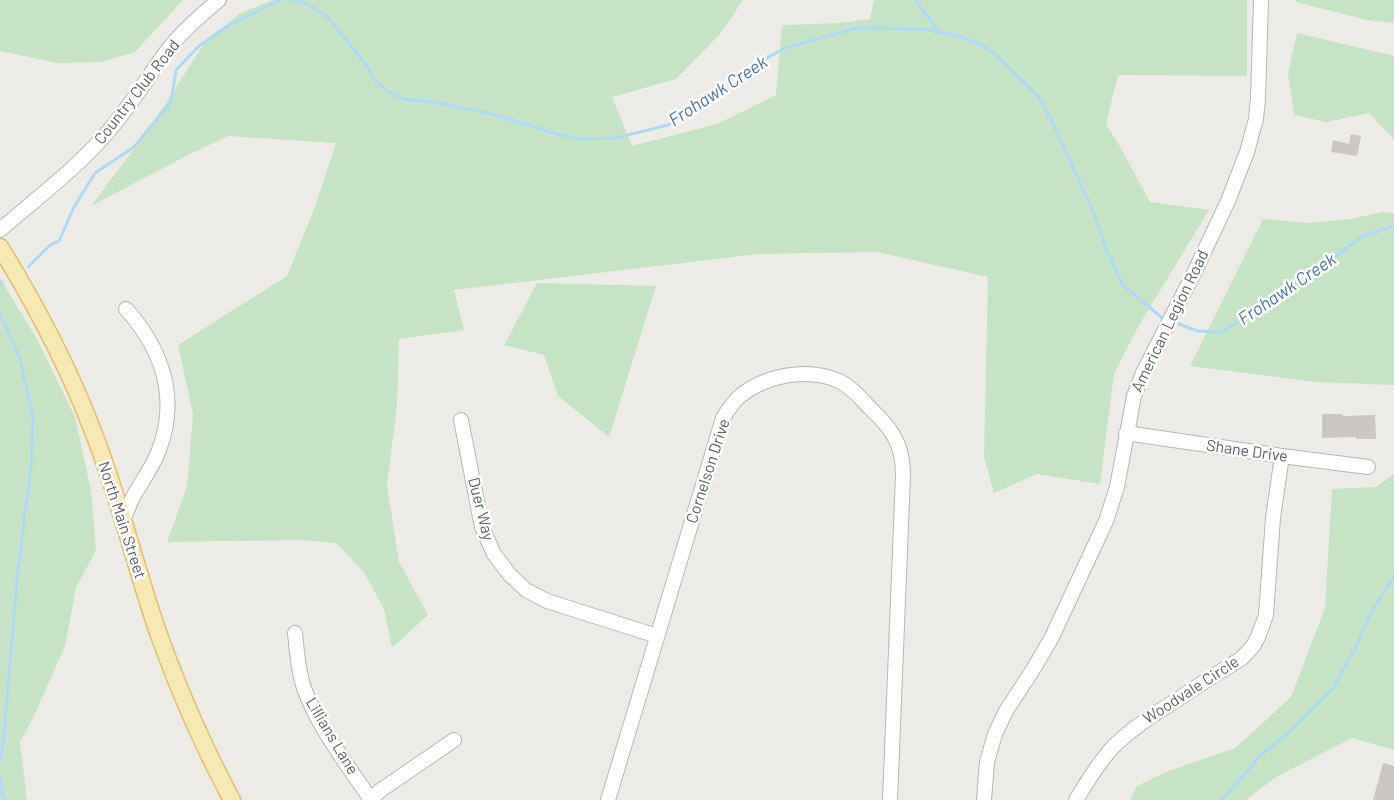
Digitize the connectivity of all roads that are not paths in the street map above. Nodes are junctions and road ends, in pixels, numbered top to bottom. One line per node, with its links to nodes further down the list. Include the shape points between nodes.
1 (219, 0): 3 (street, Country Club Road, via 168,50 99,141)
2 (1261, 0): 7 (street, American Legion Road, via 1258,99 1247,152 1228,201 1143,373)
3 (0, 230)
4 (0, 247): 10 (main road, North Main Street, via 71,377)
5 (126, 309): 10 (street, via 158,357 168,402 159,450)
6 (461, 420): 12 (street, Duer Way, via 482,527 494,554 510,575 526,590 547,601)
7 (1126, 433): 8 (street, Shane Drive); 18 (street, American Legion Road, via 1117,487 1106,521 1052,637 995,734 987,762)
8 (1282, 456): 9 (street, Shane Drive); 19 (street, Woodvale Circle, via 1266,615 1253,646 1242,658 1125,736 1102,760)
9 (1368, 467)
10 (123, 520): 14 (main road, North Main Street, via 159,635)
11 (295, 633): 15 (street, Lillians Lane, via 300,672 310,704)
12 (657, 636): 16 (street, Cornelson Drive); 17 (street, Cornelson Drive, via 719,426 729,408 750,389 785,376 829,377 852,390 891,430 903,465)
13 (454, 740): 15 (street)
14 (227, 799)
15 (371, 799)
16 (608, 800)
17 (890, 800)
18 (984, 800)
19 (1076, 800)

